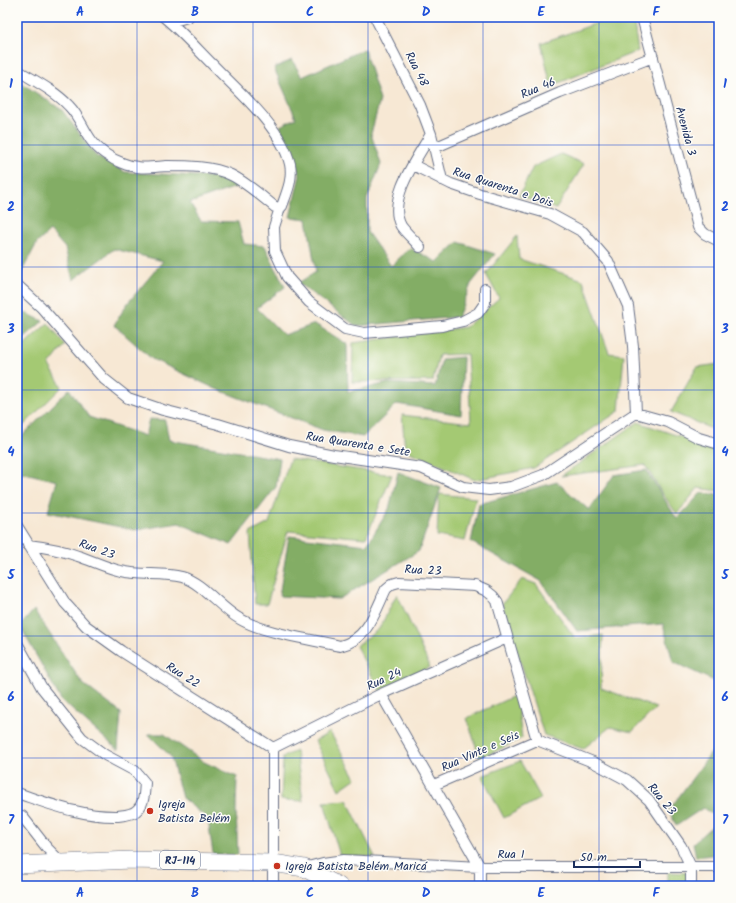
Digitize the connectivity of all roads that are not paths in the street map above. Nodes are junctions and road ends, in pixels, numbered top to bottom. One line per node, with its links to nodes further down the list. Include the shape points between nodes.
1 (188, 17): 4 (street)
2 (376, 17): 7 (street, Rua 48, via 420,105)
3 (642, 17): 5 (street, Avenida 3)
4 (167, 20): 11 (street, via 252,105 281,142 290,165 291,177 290,186)
5 (653, 57): 8 (street, Rua 46, via 560,93); 12 (street, Avenida 3, via 698,227)
6 (17, 70): 11 (street, via 47,88 69,106 91,140 122,163 136,167 185,167 229,174)
7 (431, 134): 8 (street, Rua 48); 9 (street)
8 (434, 148): 10 (street, Rua 48)
9 (413, 165): 10 (street, Rua Quarenta e Dois); 13 (street, via 399,193 397,212 402,226)
10 (442, 180): 16 (street, Rua Quarenta e Dois, via 550,214 583,232 608,261 628,306 634,346)
11 (280, 208): 15 (street, via 274,227 275,251 287,277 309,302 346,328 364,333 442,326 463,321 478,313 485,303)
12 (719, 241)
13 (420, 247)
14 (17, 285): 16 (street, Rua Quarenta e Sete, via 41,307 104,379 128,398 289,446 421,468 463,487 489,490 511,487 543,475)
15 (485, 288)
16 (636, 413): 17 (street, via 668,422 699,438)
17 (719, 444)
18 (17, 526): 19 (street, Rua 22)
19 (28, 545): 20 (street, Rua 23, via 56,549 131,574 182,577 198,585 240,620 266,629 340,646 350,644 366,631 386,589 392,584 399,582 475,586 487,590 497,601); 24 (street, Rua 22, via 64,604 86,626 120,651)
20 (507, 638): 22 (street, Rua 24); 23 (street, Rua 23)
21 (17, 643): 26 (street, via 42,688 82,738 105,755 135,771 145,783 143,800 137,811 128,815 102,816 68,811)
22 (381, 694): 24 (street, Rua 24); 25 (street)
23 (537, 740): 25 (street, Rua Vinte e Seis); 32 (street, Rua 23, via 593,762 627,780 649,800 681,846)
24 (273, 748): 29 (street)
25 (434, 785): 31 (street)
26 (17, 792)
27 (22, 816): 28 (street)
28 (61, 862): 29 (main road, RJ-114, via 131,860); 30 (main road, RJ-114)
29 (273, 863): 34 (main road, RJ-114); 35 (street)
30 (17, 865)
31 (480, 867): 32 (street, Rua 1); 34 (street, Rua 1, via 344,860); 37 (street)
32 (691, 867): 33 (street, Rua 1); 38 (street, Rua 23)
33 (719, 867)
34 (304, 868): 36 (main road, RJ-114)
35 (273, 886)
36 (339, 886)
37 (480, 886)
38 (691, 886)

